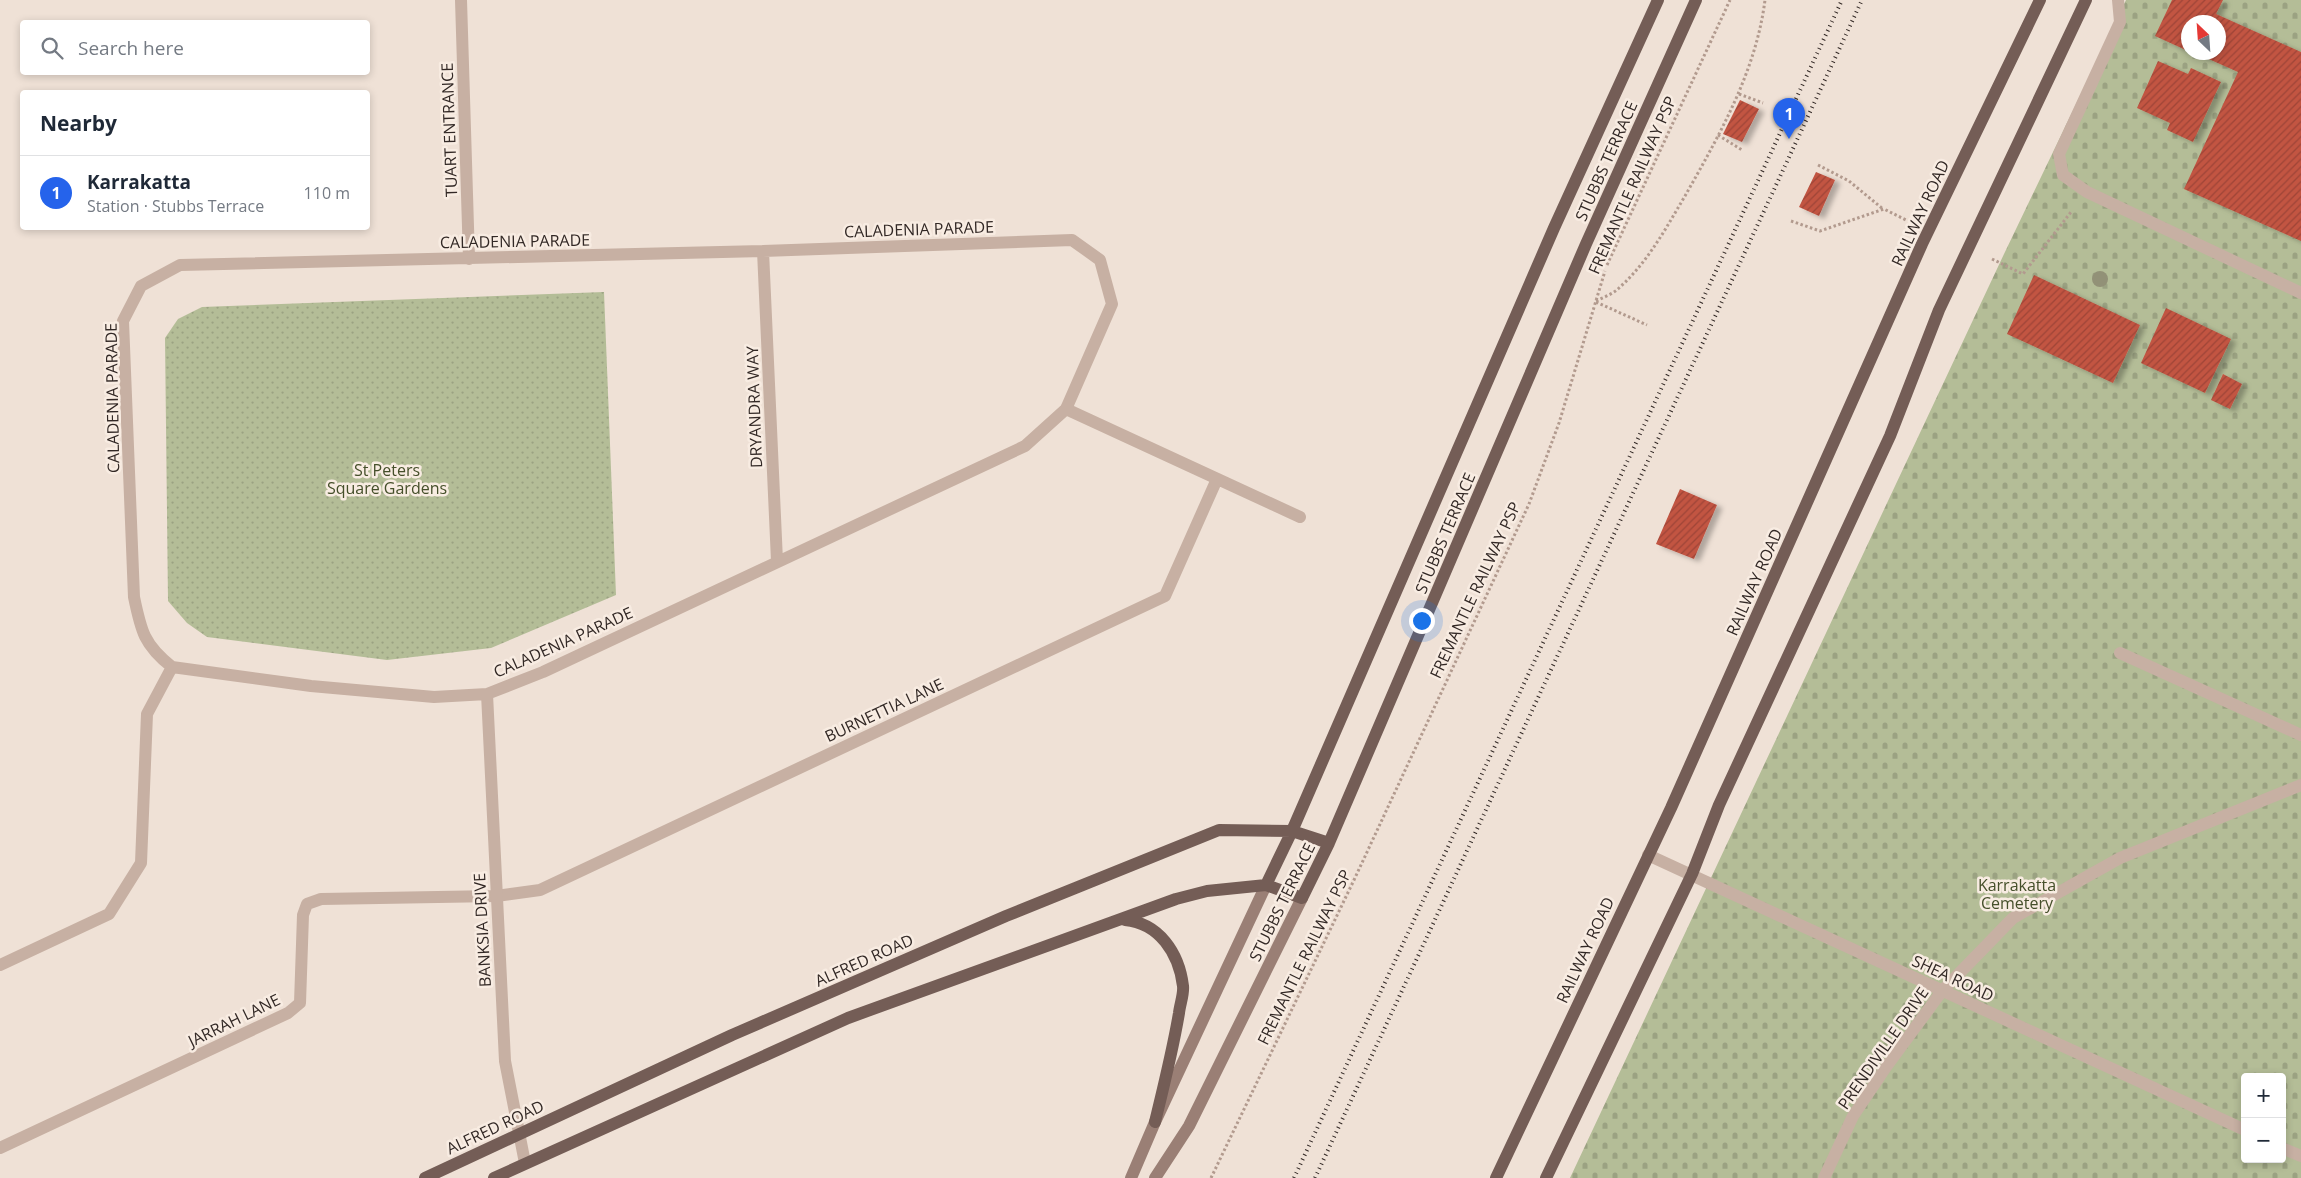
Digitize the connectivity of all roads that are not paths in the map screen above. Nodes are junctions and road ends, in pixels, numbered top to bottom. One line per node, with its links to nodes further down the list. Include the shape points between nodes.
1 (461, 0): 8 (street, TUART ENTRANCE)
2 (1658, 0): 19 (main road, STUBBS TERRACE, via 1554,228)
3 (1696, 0): 20 (main road, STUBBS TERRACE, via 1586,244)
4 (2040, 0): 21 (main road, RAILWAY ROAD, via 1918,253)
5 (2086, 0): 22 (main road, via 1939,310 1890,436 1719,805)
6 (2118, 0): 9 (street, via 2120,22 2059,154 2063,175 2087,192)
7 (764, 251): 8 (street, CALADENIA PARADE); 10 (street, CALADENIA PARADE, via 1072,240 1100,260 1112,304); 13 (street, DRYANDRA WAY)
8 (470, 259): 15 (street, CALADENIA PARADE, via 180,265 141,286 123,321 134,597 140,628 154,653)
9 (2301, 293)
10 (1066, 409): 11 (street); 13 (street, CALADENIA PARADE, via 1025,446)
11 (1217, 479): 12 (street); 24 (street, BURNETTIA LANE, via 1165,596 540,890)
12 (1300, 517)
13 (777, 561): 16 (street, CALADENIA PARADE, via 543,672)
14 (2120, 653): 17 (street)
15 (172, 667): 16 (street, CALADENIA PARADE, via 311,686 434,697); 27 (street, via 147,714 141,863 109,914)
16 (487, 694): 24 (street, BANKSIA DRIVE)
17 (2301, 736)
18 (2301, 785): 28 (street, PRENDIVILLE DRIVE, via 2120,858 2013,918)
19 (1292, 831): 20 (main road, ALFRED ROAD); 23 (main road, STUBBS TERRACE); 31 (main road, ALFRED ROAD, via 1218,830 1006,916 759,1023)
20 (1329, 843): 25 (main road, STUBBS TERRACE)
21 (1648, 855): 22 (street, SHEA ROAD); 40 (main road, RAILWAY ROAD)
22 (1692, 874): 28 (street, SHEA ROAD); 41 (main road)
23 (1266, 885): 25 (main road); 26 (main road, via 1207,891); 29 (street, STUBBS TERRACE)
24 (496, 896): 31 (street, BANKSIA DRIVE, via 505,1061); 32 (street, JARRAH LANE, via 322,899 307,904 303,915 302,991 300,1003 294,1008)
25 (1302, 898): 39 (street, STUBBS TERRACE, via 1189,1126)
26 (1122, 919): 29 (main road, via 1138,921 1157,931 1175,955 1183,987 1175,1039); 35 (main road, via 848,1018)
27 (0, 965)
28 (1942, 991): 30 (street, SHEA ROAD); 42 (street, PRENDIVILLE DRIVE, via 1853,1116)
29 (1155, 1122): 38 (street, STUBBS TERRACE)
30 (2241, 1128)
31 (519, 1134): 35 (street, BANKSIA DRIVE); 36 (main road, ALFRED ROAD)
32 (0, 1148)
33 (2286, 1150): 34 (street)
34 (2301, 1156)
35 (526, 1163): 37 (main road)
36 (425, 1178)
37 (494, 1178)
38 (1131, 1178)
39 (1155, 1178)
40 (1496, 1178)
41 (1546, 1178)
42 (1824, 1178)

